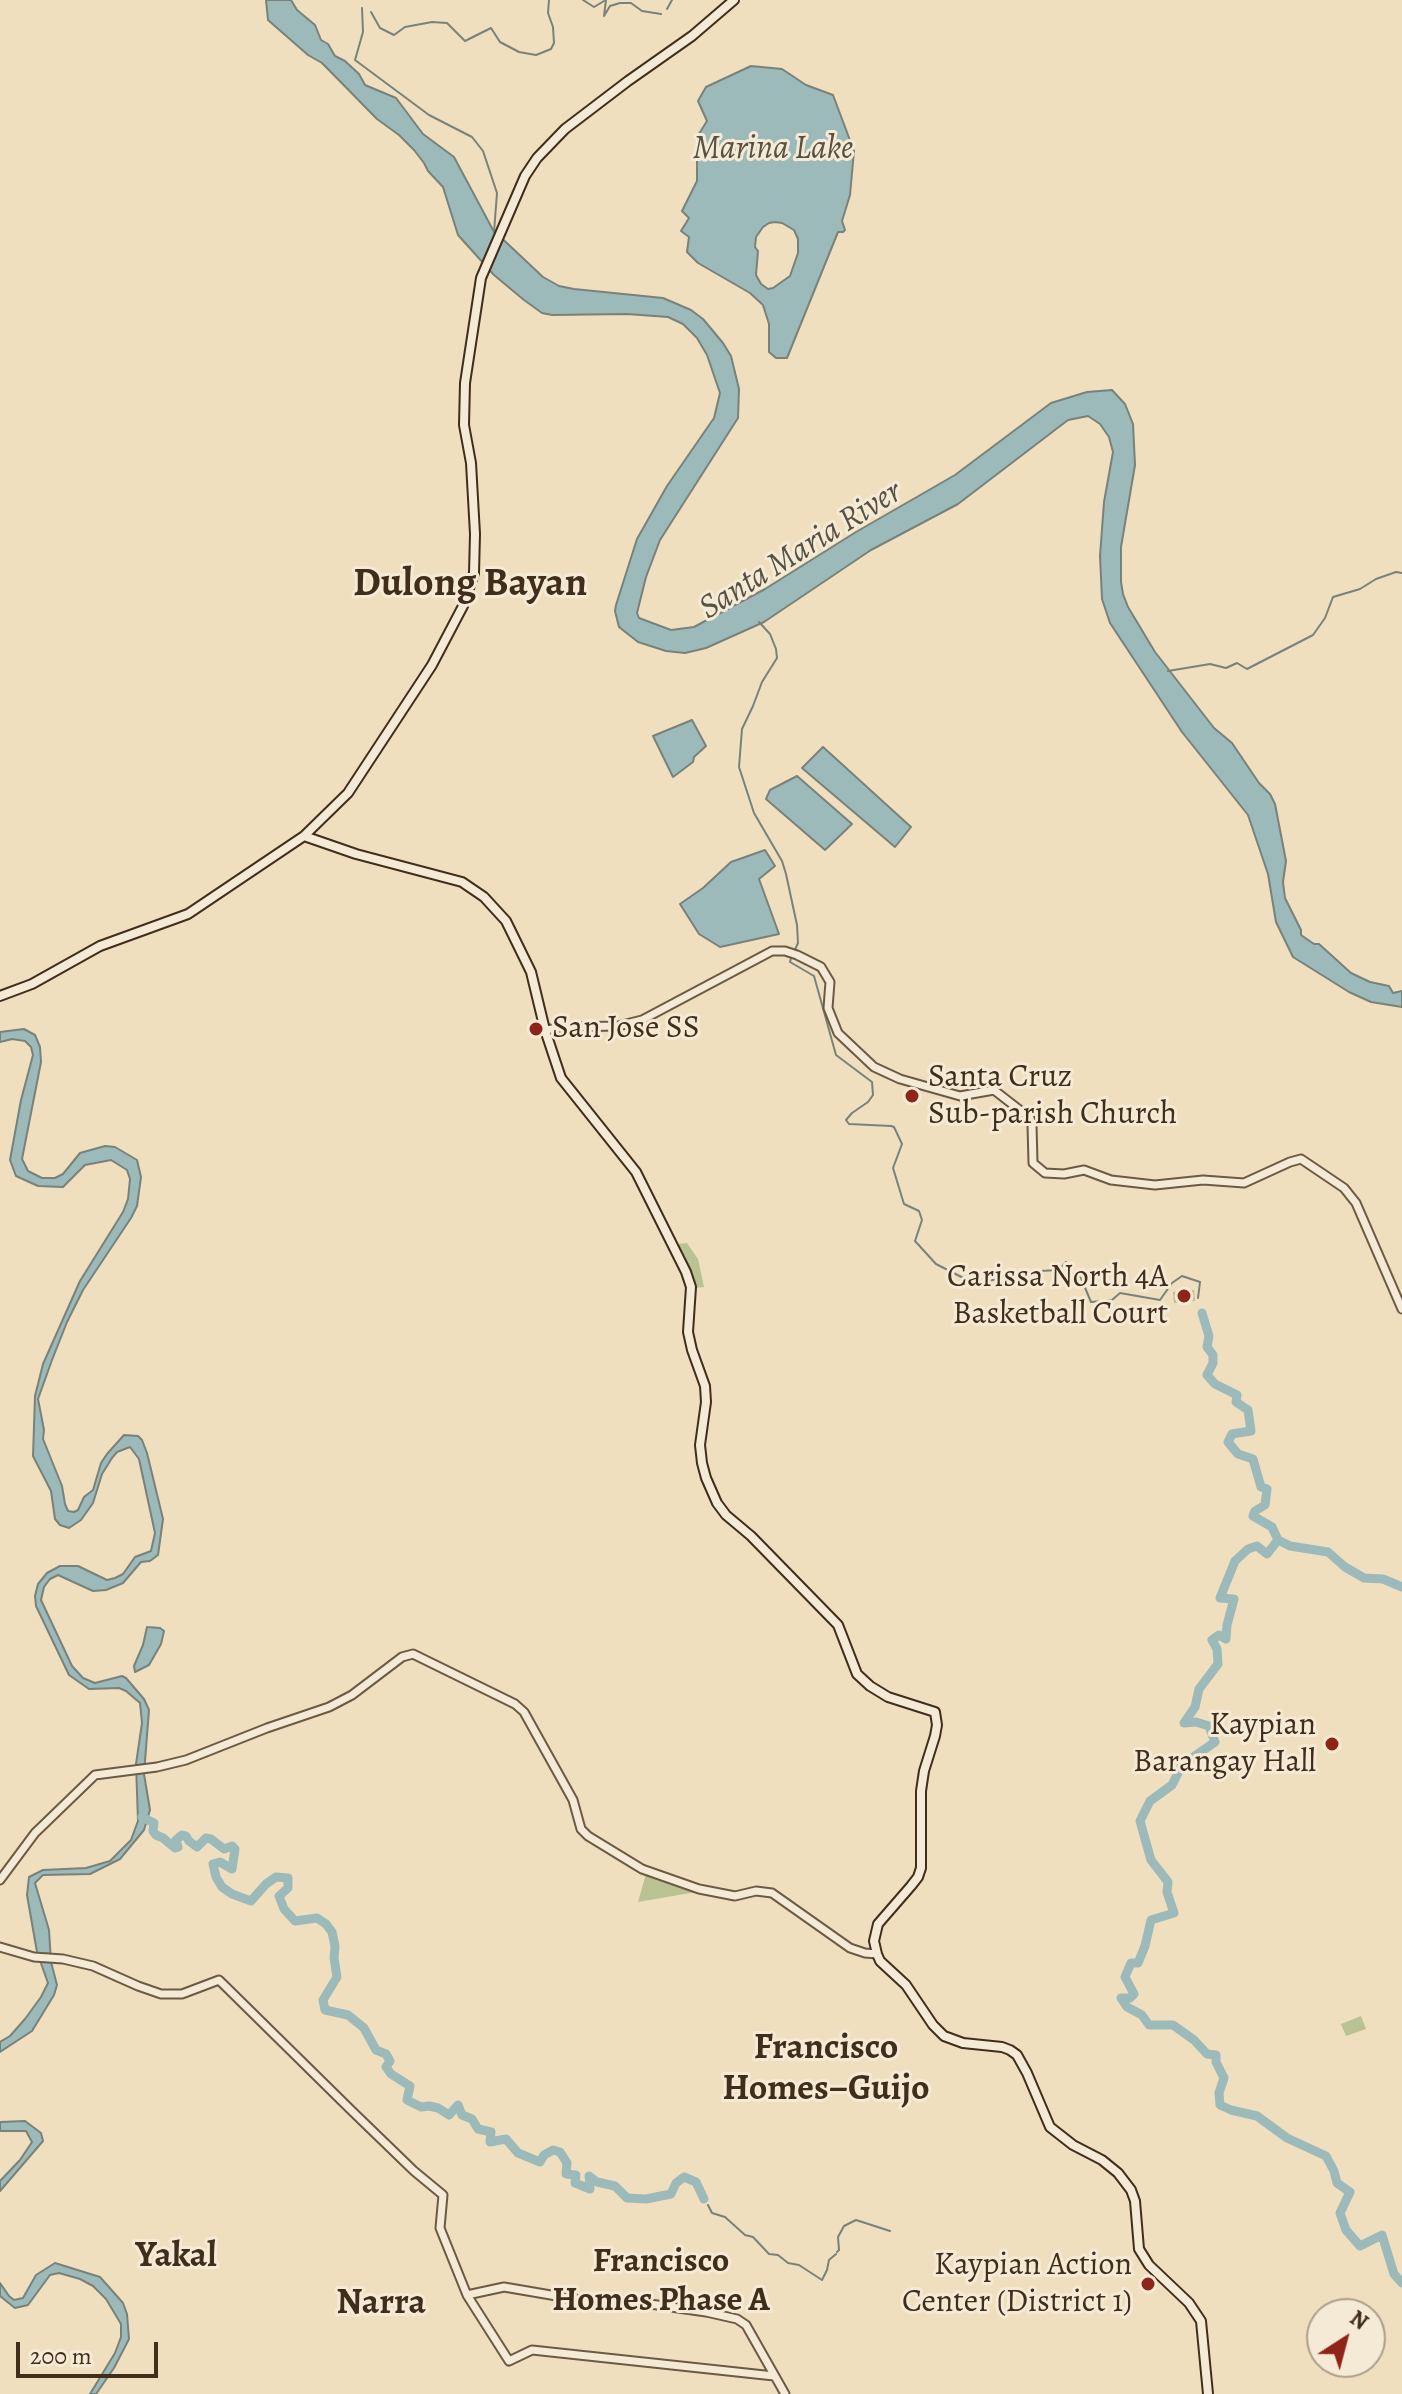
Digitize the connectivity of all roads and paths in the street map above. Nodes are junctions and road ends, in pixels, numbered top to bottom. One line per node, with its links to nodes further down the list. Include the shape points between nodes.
1 (734, 0): 2 (main road, via 565,129 525,176 481,278 465,383 464,425 475,521 474,573 463,606 432,665 348,793)
2 (304, 836): 3 (main road, via 188,914 100,946); 4 (main road, via 475,890 506,921 531,972)
3 (0, 996)
4 (545, 1030): 5 (street, via 642,1020 772,951 785,951 821,967 830,982 828,1008 838,1033 874,1067 960,1096 994,1090 1030,1118 1033,1163 1045,1173 1084,1170 1111,1180 1155,1185 1244,1183 1301,1159 1344,1188 1356,1203); 8 (main road, via 561,1078 636,1172 686,1272 691,1287 688,1332 705,1386 702,1463 717,1503 838,1625 857,1674 888,1697 935,1712 937,1725 921,1791 921,1868 878,1924)
5 (1402, 1309)
6 (0, 1880): 8 (street, via 35,1833 91,1777 186,1760 329,1707 407,1654 420,1655 524,1712 588,1836 642,1869 699,1889 735,1896 772,1893 850,1948)
7 (0, 1947): 9 (street, via 93,1966 161,1994 182,1994 219,1980 443,2195 440,2228)
8 (877, 1954): 12 (main road, via 944,2036 1017,2055 1050,2127 1111,2166 1124,2182 1135,2201 1139,2249 1201,2321)
9 (467, 2295): 10 (street, via 504,2287 737,2319 746,2325); 10 (street, via 509,2361 532,2350)
10 (774, 2376): 11 (street)
11 (785, 2394)
12 (1208, 2394)

